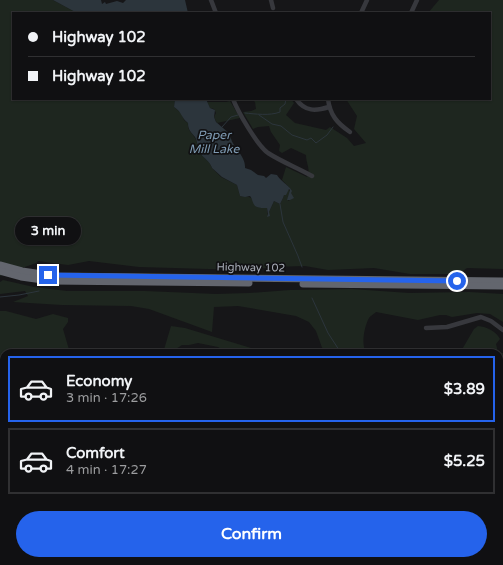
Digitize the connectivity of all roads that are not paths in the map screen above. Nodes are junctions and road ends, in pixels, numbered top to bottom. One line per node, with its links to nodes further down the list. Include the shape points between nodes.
1 (211, 0): 6 (street)
2 (271, 0): 5 (street)
3 (367, 0): 7 (street)
4 (417, 0): 8 (street)
5 (273, 8)
6 (216, 12)
7 (361, 12)
8 (411, 12)
9 (234, 100): 14 (street, via 263,148)
10 (297, 100): 12 (street, via 310,110)
11 (328, 100): 12 (street)
12 (329, 107): 13 (street, via 335,119)
13 (350, 132)
14 (312, 176)
15 (0, 266): 17 (highway, Highway 102, via 56,276)
16 (0, 271): 18 (highway, Highway 102, via 50,281)
17 (503, 281)
18 (503, 286)
19 (426, 328): 20 (street, via 447,327 481,318 489,320)
20 (503, 330)

